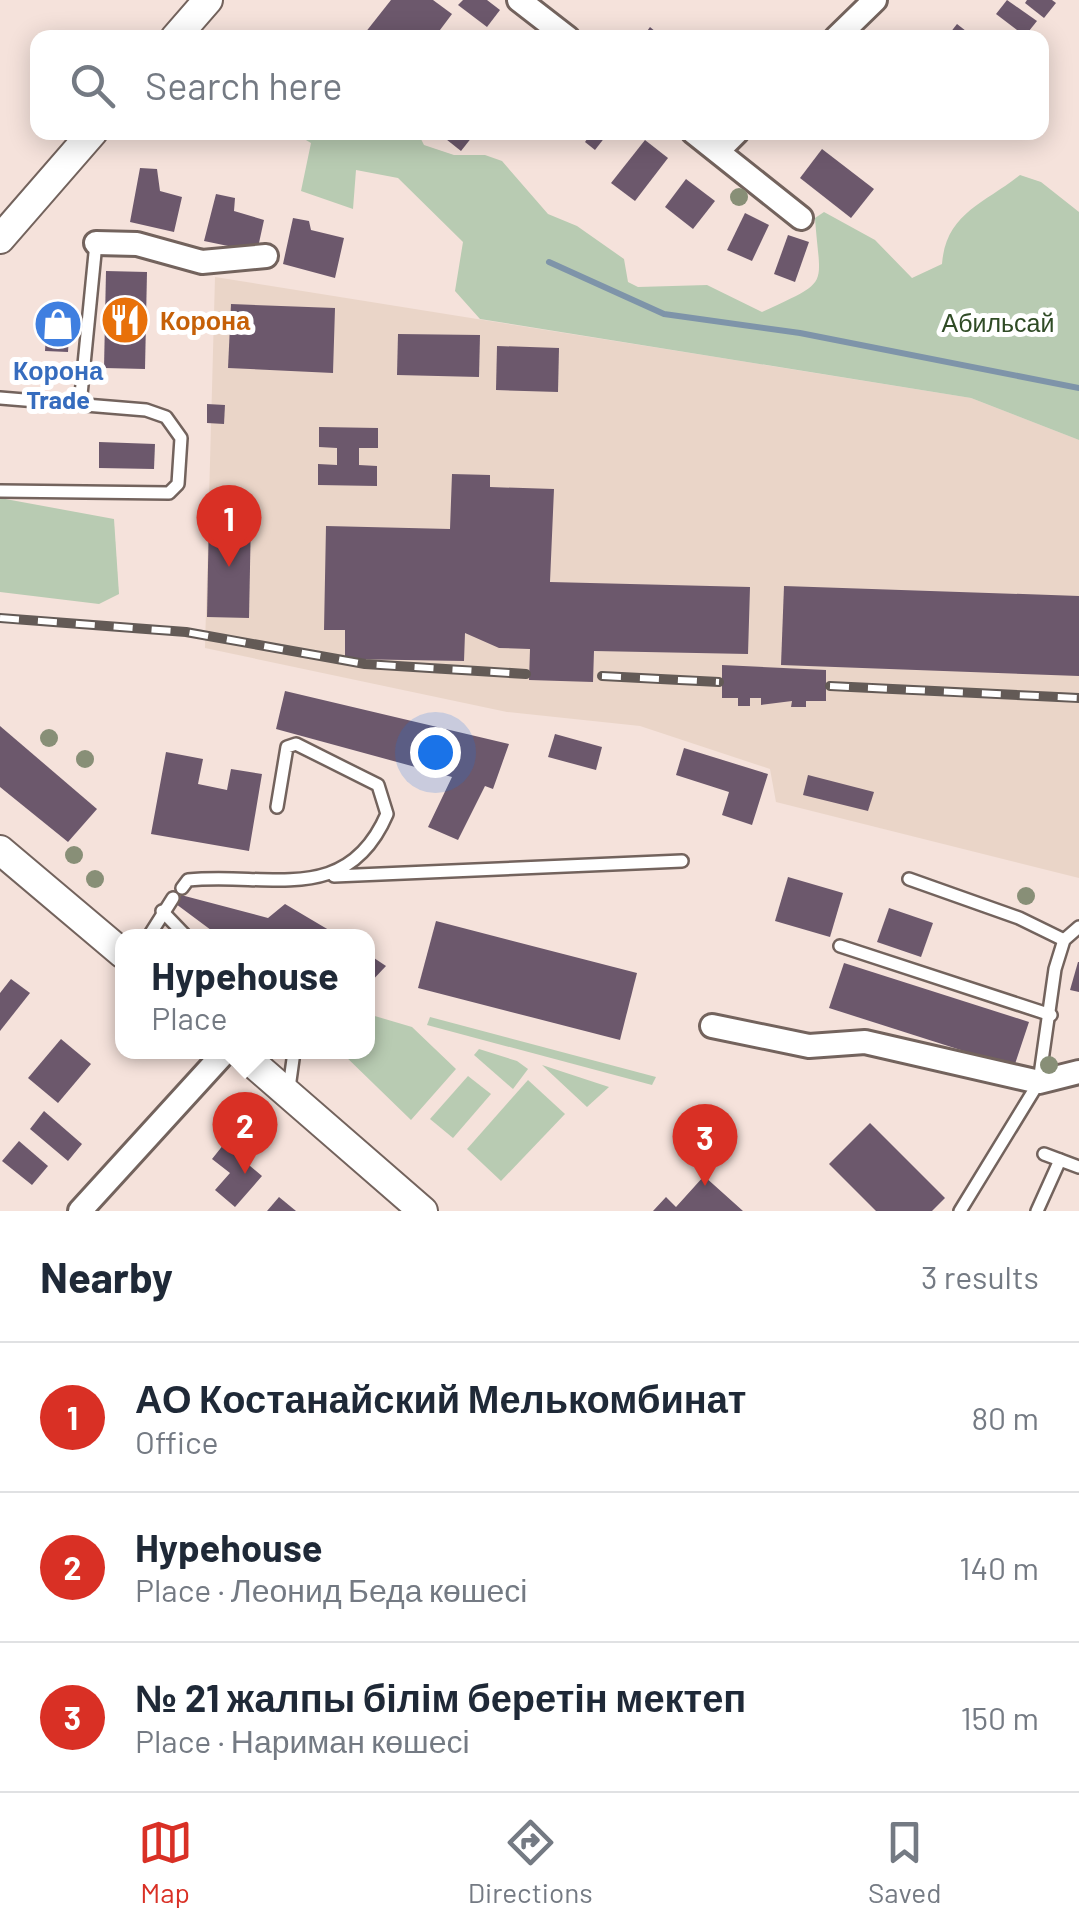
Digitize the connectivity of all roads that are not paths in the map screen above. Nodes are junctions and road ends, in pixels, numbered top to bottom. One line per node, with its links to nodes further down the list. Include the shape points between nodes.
1 (208, 0): 4 (street)
2 (519, 0): 5 (street)
3 (875, 0): 6 (street)
4 (182, 30)
5 (558, 30)
6 (844, 30)
7 (86, 140): 12 (street)
8 (704, 140): 10 (street)
9 (729, 140): 10 (street)
10 (718, 151): 11 (street)
11 (801, 218)
12 (0, 239)
13 (96, 243): 14 (street, via 137,244 202,262); 16 (lane)
14 (266, 256)
15 (0, 398): 16 (lane)
16 (80, 405): 17 (lane, via 166,417 181,438 178,484 153,494)
17 (0, 491)
18 (277, 807): 21 (lane, via 290,745 378,785 387,814 378,836)
19 (0, 850): 29 (street)
20 (682, 861): 21 (lane)
21 (330, 876): 23 (lane, via 188,880)
22 (909, 879): 27 (lane)
23 (162, 911): 25 (lane); 26 (lane)
24 (1079, 927): 27 (lane)
25 (153, 929)
26 (179, 929)
27 (1064, 940): 30 (lane)
28 (840, 946): 30 (lane)
29 (115, 947)
30 (1052, 1015): 36 (lane)
31 (712, 1026): 36 (street, via 809,1046 866,1042)
32 (219, 1059): 41 (street)
33 (248, 1059): 37 (street)
34 (293, 1059): 37 (lane)
35 (1079, 1072): 36 (street)
36 (1040, 1082): 43 (lane)
37 (286, 1092): 42 (street)
38 (1044, 1154): 39 (lane)
39 (1060, 1160): 40 (lane); 44 (lane)
40 (1079, 1166)
41 (80, 1211)
42 (423, 1211)
43 (960, 1211)
44 (1037, 1211)

